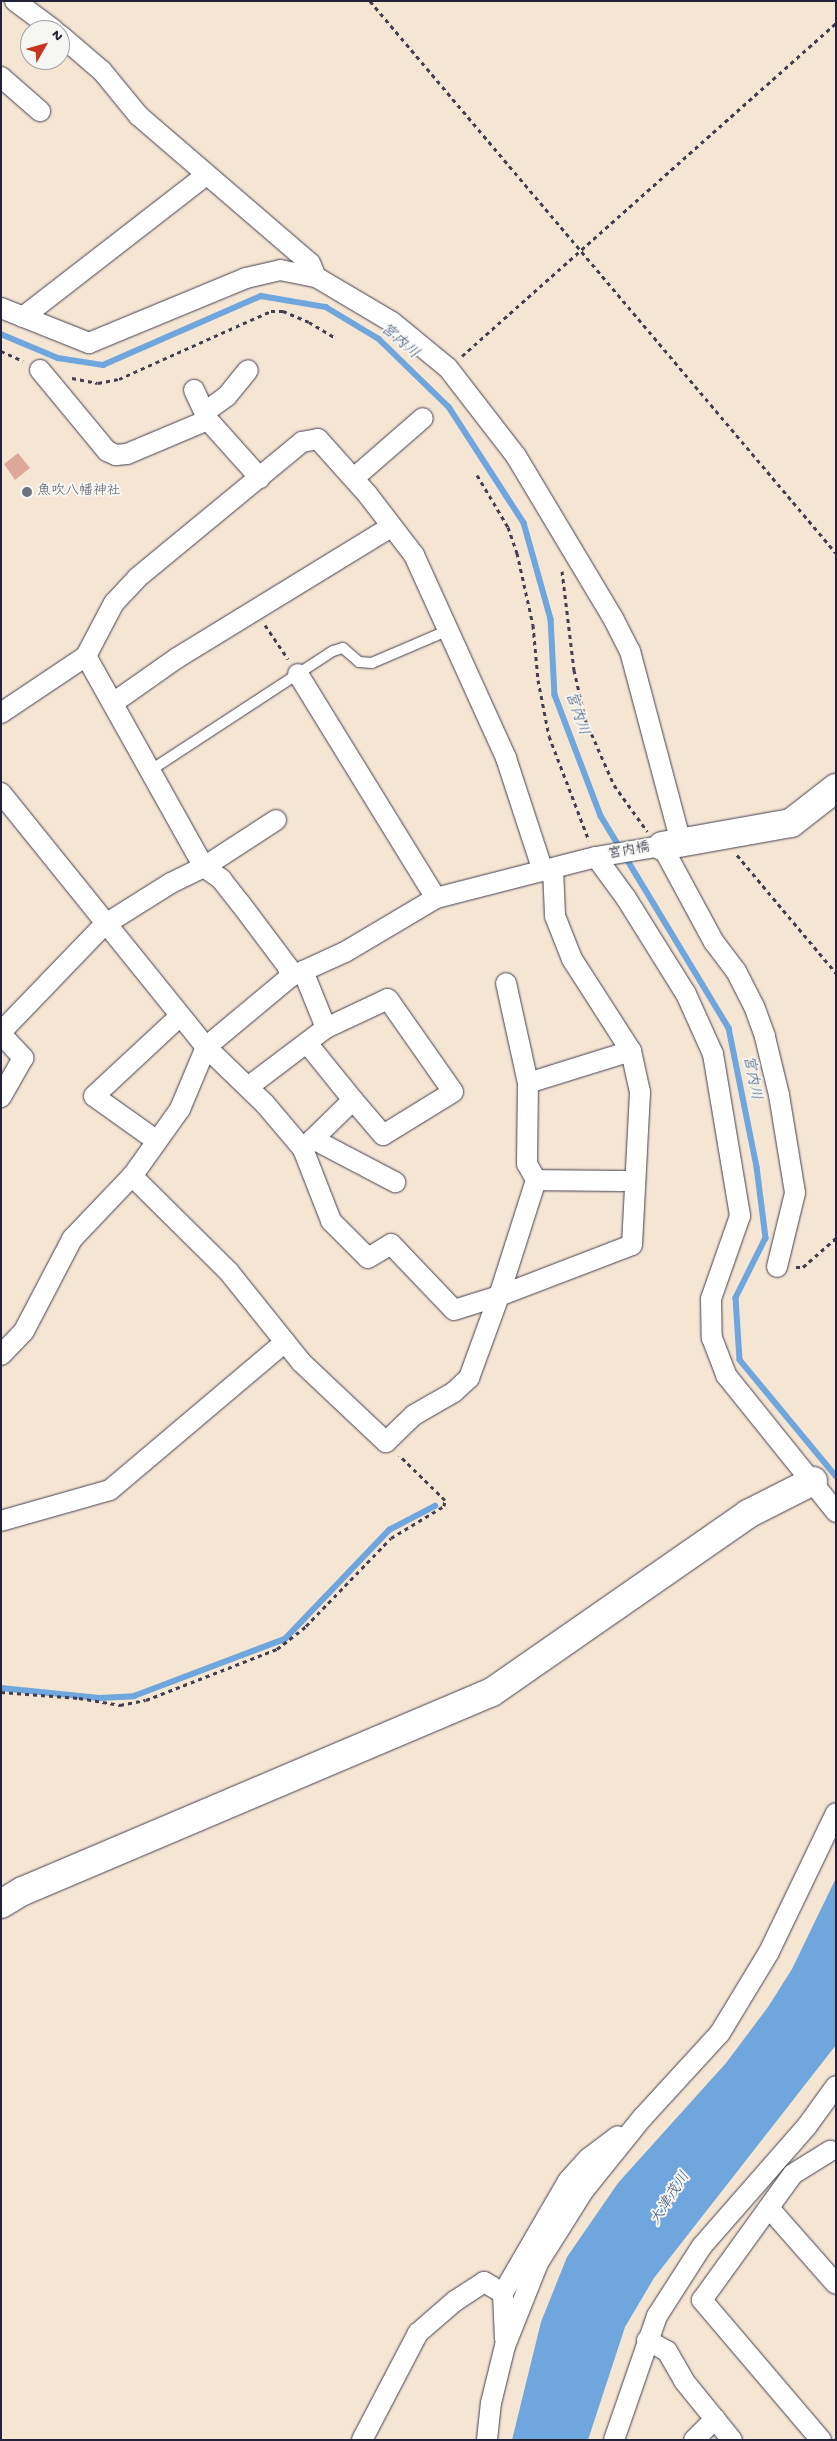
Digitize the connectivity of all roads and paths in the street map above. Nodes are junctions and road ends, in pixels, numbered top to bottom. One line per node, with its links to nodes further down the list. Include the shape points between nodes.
1 (15, 1): 3 (street)
2 (370, 1): 9 (path)
3 (41, 20)
4 (836, 23): 9 (path)
5 (70, 44): 8 (street, via 102,71 139,116)
6 (1, 77): 7 (street)
7 (40, 111)
8 (206, 175): 10 (street, via 310,263); 12 (street)
9 (583, 251): 15 (path); 25 (path)
10 (316, 278): 12 (street, via 280,270 246,278 89,343); 15 (street, via 392,322)
11 (1, 308): 12 (street)
12 (23, 317)
13 (336, 338): 16 (path, via 283,311 271,311 119,379 98,383)
14 (1, 351): 16 (path)
15 (448, 368): 38 (street, via 516,456 554,516 630,651)
16 (40, 370): 19 (street, via 107,451 116,455 127,454)
17 (248, 370): 19 (street)
18 (194, 390): 19 (street)
19 (207, 416): 22 (street)
20 (423, 418): 23 (street)
21 (477, 475): 39 (path, via 508,527 517,553 533,625 538,680 549,736)
22 (260, 478): 23 (street, via 310,438 318,439); 29 (street, via 137,578 114,603)
23 (354, 478): 24 (street)
24 (392, 526): 27 (street); 28 (street, via 414,555)
25 (836, 553)
26 (560, 562): 38 (path, via 584,719 614,785)
27 (257, 612): 30 (path); 31 (street, via 177,658)
28 (450, 630): 30 (lane, via 372,663 360,662 343,648); 41 (street, via 506,758)
29 (86, 656): 31 (street); 32 (street)
30 (298, 674): 33 (lane, via 275,686); 42 (street)
31 (113, 703): 33 (street)
32 (1, 713)
33 (151, 770): 40 (street)
34 (836, 788): 37 (street, via 791,823)
35 (1, 793): 43 (street)
36 (276, 820): 40 (street)
37 (731, 835): 38 (street); 44 (path, via 738,858)
38 (671, 845): 39 (street, 宮内橋); 64 (street, via 710,935 736,971 765,1037 779,1095 795,1193)
39 (596, 857): 41 (street, 宮内橋); 69 (street, via 626,898 686,994 713,1054 740,1216 711,1299 712,1338 726,1375)
40 (204, 867): 43 (street, via 171,883); 45 (street, via 221,880)
41 (548, 870): 42 (street, 宮内橋); 52 (street, via 555,916 572,959)
42 (436, 898): 45 (street, 宮内橋, via 345,952)
43 (104, 925): 47 (street); 49 (street)
44 (836, 973)
45 (296, 974): 48 (street); 51 (street, 宮内橋)
46 (506, 983): 53 (street)
47 (180, 1016): 51 (street); 57 (street, via 94,1096)
48 (326, 1028): 50 (street); 56 (street, via 388,998 452,1092 383,1135)
49 (1, 1033): 55 (street, via 23,1058)
50 (307, 1043): 54 (street); 56 (street)
51 (206, 1047): 54 (street); 57 (street, via 180,1108)
52 (631, 1051): 53 (street); 61 (street, via 640,1092)
53 (528, 1083): 60 (street, via 526,1164)
54 (248, 1088): 58 (street)
55 (1, 1097)
56 (353, 1100): 58 (street)
57 (157, 1141): 59 (street)
58 (308, 1144): 62 (street); 65 (street, via 330,1221 368,1258 392,1244 454,1310)
59 (132, 1176): 66 (street, via 229,1272); 67 (street, via 72,1239 24,1331)
60 (536, 1180): 61 (street); 65 (street)
61 (635, 1181): 65 (street, via 632,1245)
62 (395, 1182)
63 (836, 1238): 64 (path, via 803,1267)
64 (778, 1267)
65 (499, 1296): 68 (street, via 469,1378 454,1392 414,1415)
66 (285, 1342): 68 (street, via 301,1362); 71 (street, via 110,1490)
67 (1, 1355)
68 (386, 1442): 72 (path, via 445,1500 444,1506 391,1538 306,1626 277,1649 146,1700 120,1705 79,1698)
69 (812, 1481): 70 (street); 74 (street, via 748,1514 492,1692 23,1891)
70 (836, 1512)
71 (1, 1521)
72 (1, 1692)
73 (836, 1813): 76 (street, via 769,1952 720,2033)
74 (1, 1904)
75 (836, 2086): 81 (street, via 807,2126 702,2246 657,2316)
76 (643, 2117): 80 (street, via 589,2158 568,2181); 82 (street, via 584,2190 538,2262)
77 (830, 2151): 78 (street, via 793,2174)
78 (769, 2208): 79 (street); 89 (street, via 702,2300)
79 (836, 2284)
80 (503, 2294): 82 (street); 84 (street, via 484,2282 455,2301 418,2333)
81 (647, 2340): 83 (street, via 667,2351 684,2381); 86 (street)
82 (505, 2346): 85 (street, via 491,2403)
83 (715, 2419): 87 (street); 88 (street)
84 (362, 2440)
85 (487, 2440)
86 (614, 2440)
87 (694, 2440)
88 (732, 2440)
89 (821, 2440)

